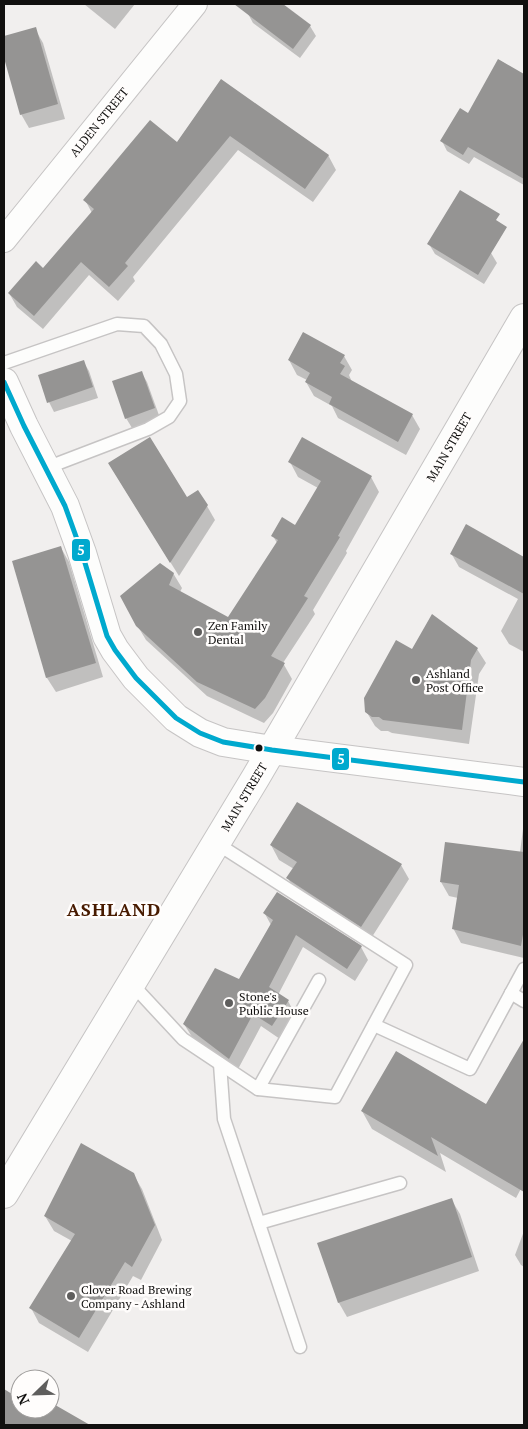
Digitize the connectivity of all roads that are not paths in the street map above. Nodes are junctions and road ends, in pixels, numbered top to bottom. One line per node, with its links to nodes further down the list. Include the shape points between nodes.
1 (195, 4): 2 (street, ALDEN STREET)
2 (4, 240)
3 (524, 318): 7 (main road, MAIN STREET)
4 (4, 363): 6 (lane, via 117,324 144,326 161,344 176,374 180,401 168,417 148,429)
5 (4, 382): 6 (main road)
6 (46, 468): 7 (main road, via 72,525 107,636 122,661 164,707 187,726 223,742)
7 (272, 750): 8 (main road); 9 (main road, MAIN STREET)
8 (524, 782)
9 (216, 843): 12 (main road, MAIN STREET); 15 (lane, via 406,965)
10 (524, 969): 13 (lane)
11 (319, 980): 17 (lane)
12 (131, 983): 16 (lane, via 184,1039); 19 (main road, MAIN STREET)
13 (511, 993): 14 (lane); 15 (lane, via 470,1069)
14 (524, 1001)
15 (374, 1025): 17 (lane, via 335,1097)
16 (220, 1064): 17 (lane); 20 (lane, via 224,1119)
17 (258, 1089)
18 (400, 1183): 20 (lane)
19 (4, 1194)
20 (259, 1223): 21 (lane)
21 (300, 1347)

